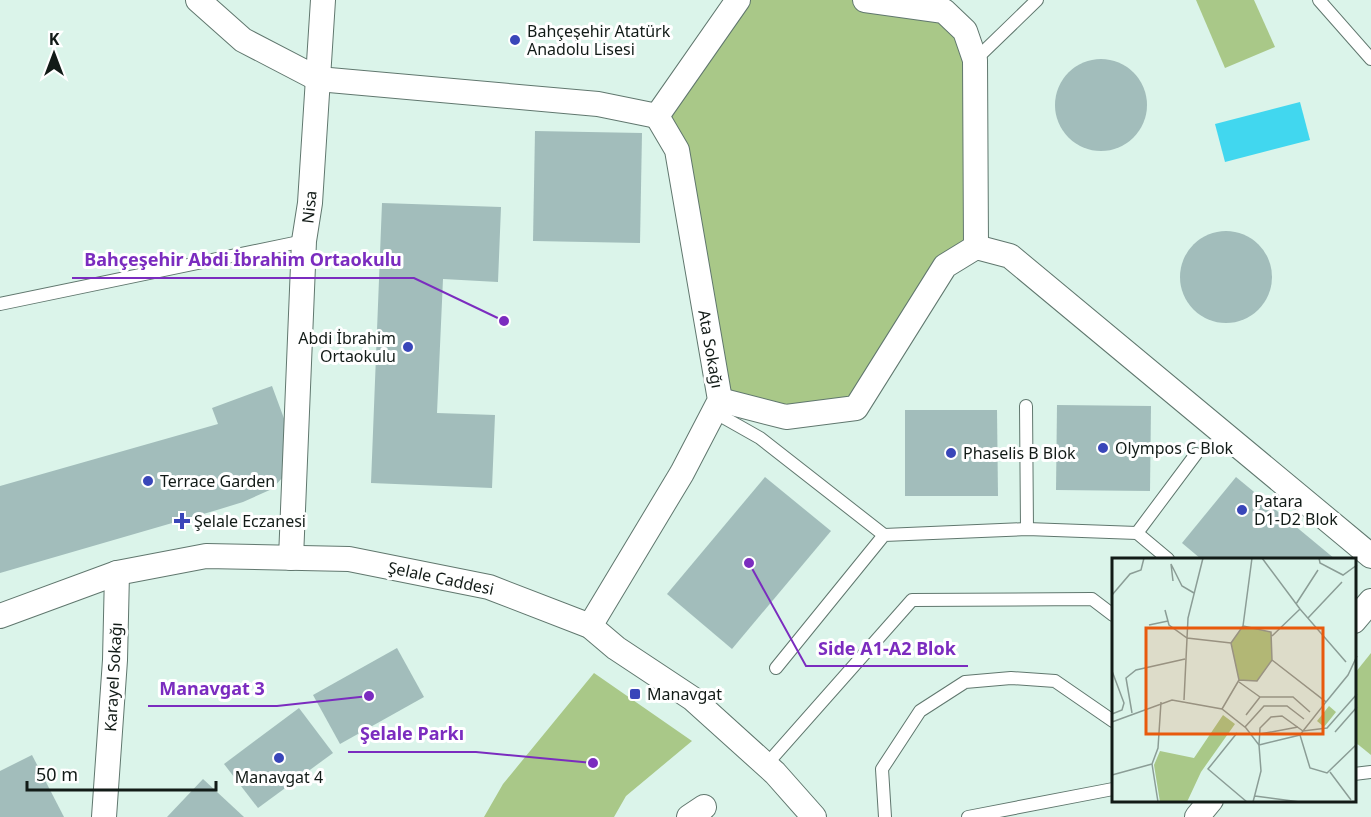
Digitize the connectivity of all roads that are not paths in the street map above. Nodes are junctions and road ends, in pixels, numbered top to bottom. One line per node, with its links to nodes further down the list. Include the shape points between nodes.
1 (198, 0): 9 (street, via 243,40)
2 (322, 0): 9 (street, Nisa)
3 (738, 0): 10 (street)
4 (865, 0): 8 (street, via 944,11 965,31)
5 (1037, 0): 8 (lane)
6 (1319, 0): 7 (lane)
7 (1371, 59)
8 (975, 60): 12 (street)
9 (318, 79): 10 (street, via 598,104); 11 (street, Nisa)
10 (657, 116): 14 (street, Ata Sokağı, via 677,150)
11 (304, 241): 13 (lane); 21 (street, Nisa)
12 (976, 247): 14 (street, via 945,266 856,408 786,417); 20 (street, via 1010,256)
13 (0, 303)
14 (717, 406): 19 (lane); 28 (street, Ata Sokağı, via 682,473)
15 (1026, 406): 17 (lane)
16 (1196, 454): 18 (lane)
17 (1027, 529): 18 (lane); 19 (lane)
18 (1137, 533): 22 (lane)
19 (884, 535): 29 (lane)
20 (1371, 556)
21 (291, 558): 23 (street, Şelale Caddesi, via 206,556); 28 (street, Şelale Caddesi, via 349,559 489,586)
22 (1166, 558)
23 (117, 573): 26 (street, Şelale Caddesi); 36 (street, Karayel Sokağı)
24 (1371, 601): 27 (street)
25 (1112, 614): 31 (lane, via 1092,599 912,600)
26 (0, 616)
27 (1356, 619)
28 (590, 626): 31 (street, Şelale Caddesi, via 693,699)
29 (776, 668)
30 (1112, 720): 38 (lane, via 1055,681 1011,678 965,682 920,711 882,769)
31 (766, 765): 37 (street, Şelale Caddesi)
32 (1371, 772): 33 (lane)
33 (1356, 774)
34 (1112, 789): 39 (lane)
35 (1210, 802): 40 (street)
36 (104, 817)
37 (814, 817)
38 (885, 817)
39 (968, 817)
40 (1197, 817)

